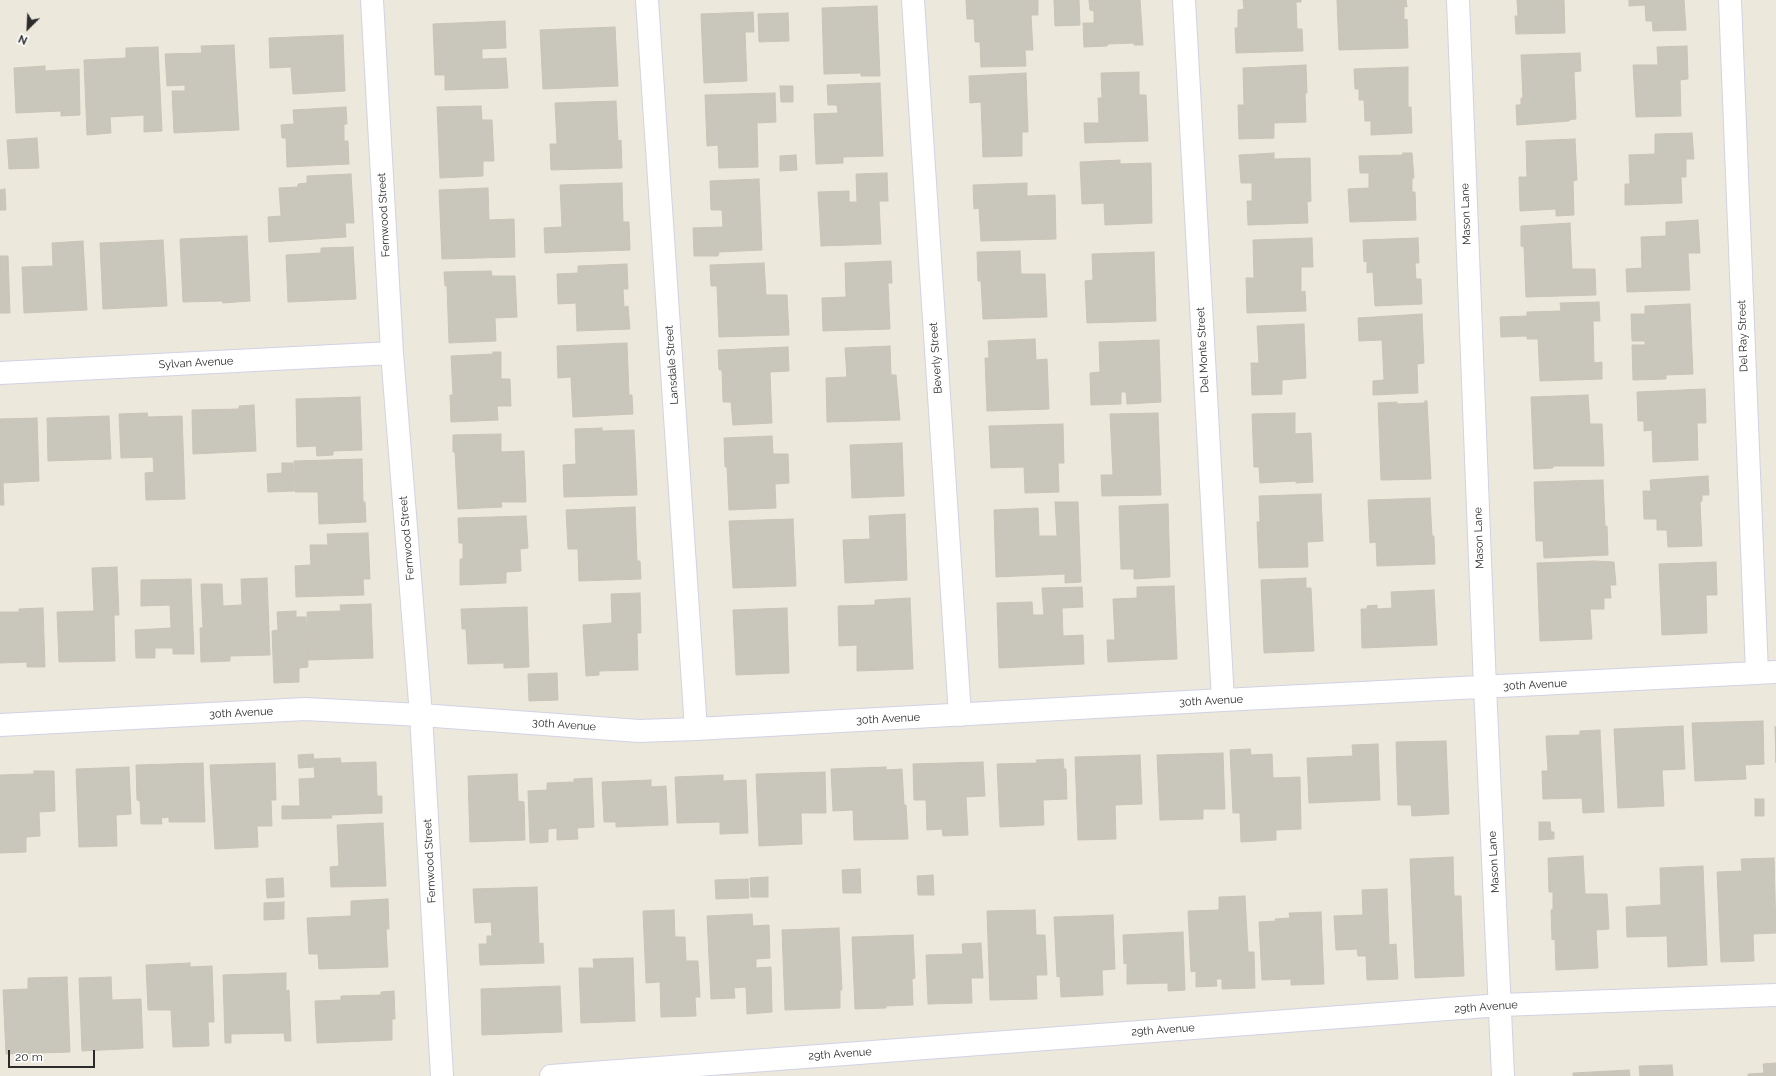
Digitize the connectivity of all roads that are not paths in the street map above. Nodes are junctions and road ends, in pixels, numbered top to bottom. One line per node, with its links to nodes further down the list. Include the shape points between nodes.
1 (372, 0): 7 (street, Fernwood Street)
2 (647, 0): 15 (street, Lansdale Street)
3 (913, 0): 13 (street, Beverly Street)
4 (1184, 0): 11 (street, Del Monte Street)
5 (1458, 0): 10 (street, Mason Lane)
6 (1730, 0): 9 (street, Del Ray Street)
7 (392, 353): 8 (street, Sylvan Avenue); 12 (street, Fernwood Street)
8 (0, 373)
9 (1766, 672): 10 (street, 30th Avenue)
10 (1485, 687): 11 (street, 30th Avenue); 17 (street, Mason Lane)
11 (1223, 700): 13 (street, 30th Avenue)
12 (421, 715): 14 (street, 30th Avenue, via 305,710); 15 (street, 30th Avenue, via 639,731); 18 (street, Fernwood Street)
13 (960, 715): 15 (street, 30th Avenue)
14 (0, 725)
15 (696, 729)
16 (1776, 995): 17 (street, 29th Avenue)
17 (1500, 1005): 19 (street, 29th Avenue); 20 (street, Mason Lane)
18 (442, 1076)
19 (550, 1076)
20 (1503, 1076)

